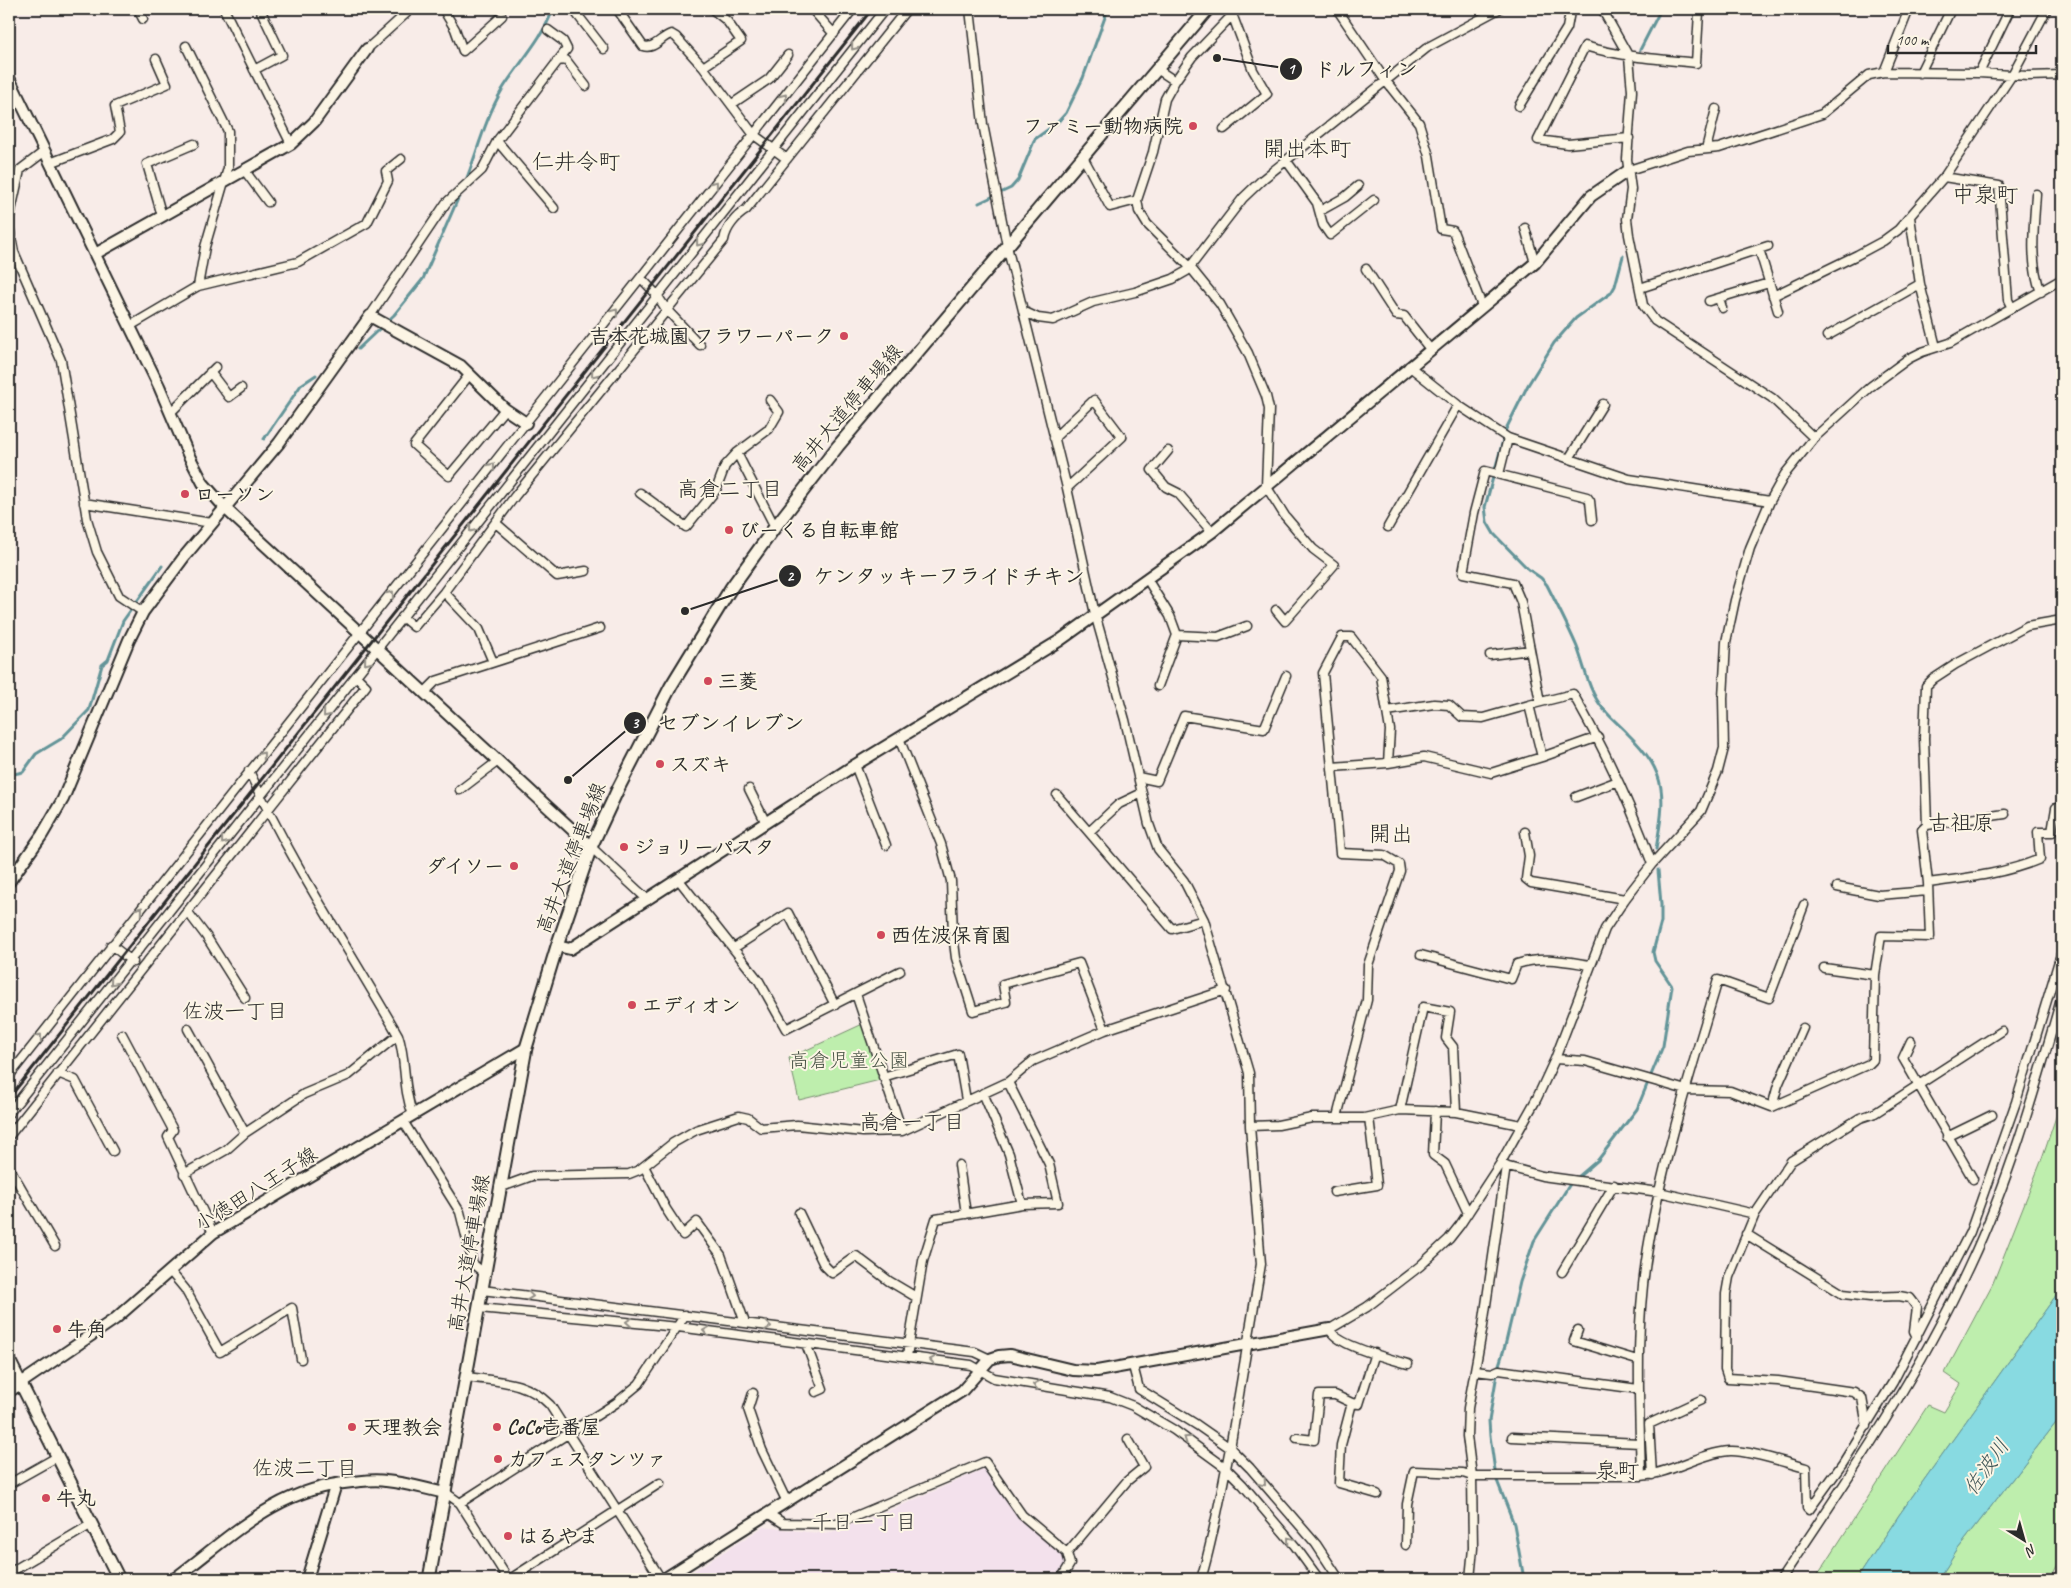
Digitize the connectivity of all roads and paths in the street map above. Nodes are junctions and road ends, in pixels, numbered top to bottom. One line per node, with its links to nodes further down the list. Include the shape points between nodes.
1 (138, 9): 26 (street)
2 (224, 9): 38 (street)
3 (260, 9): 38 (street, via 282,55)
4 (411, 9): 30 (street)
5 (443, 9): 25 (street, via 463,51)
6 (573, 9): 31 (street)
7 (617, 9): 36 (street, via 643,46 652,46 671,34)
8 (712, 9): 36 (street, via 727,21 741,41)
9 (812, 9): 28 (street)
10 (853, 9): 28 (street)
11 (885, 9): 57 (street, one-way to 57)
12 (907, 9): 62 (street)
13 (970, 9): 81 (street, via 983,124)
14 (1208, 9): 37 (main road, 高井大道停車場線)
15 (1337, 9): 46 (street)
16 (1498, 9): 46 (street, via 1428,47)
17 (1574, 9): 49 (street, via 1570,12 1568,28)
18 (1602, 9): 33 (street)
19 (1909, 9): 39 (street)
20 (1951, 9): 40 (street)
21 (2010, 9): 41 (street)
22 (2047, 9): 42 (street)
23 (1232, 10): 45 (street); 51 (street, via 1253,70 1267,94)
24 (1699, 12): 33 (street, via 1696,63)
25 (502, 16)
26 (143, 18)
27 (548, 30): 35 (street, via 563,41 567,49)
28 (834, 34): 52 (street, one-way to 28)
29 (186, 46): 68 (street, via 228,131 228,168)
30 (366, 49): 56 (street, via 314,122)
31 (604, 49)
32 (788, 55): 48 (street, via 769,79)
33 (1628, 58): 53 (street, via 1632,91); 53 (street, via 1617,52 1585,46 1538,140 1568,144)
34 (156, 59): 64 (street, via 167,84 115,106 120,132 113,139)
35 (557, 61): 47 (street, via 566,60); 54 (street)
36 (703, 66): 48 (street)
37 (1157, 69): 45 (street); 60 (main road, 高井大道停車場線)
38 (254, 70): 56 (street)
39 (1884, 72): 40 (street); 58 (street, via 1869,75 1822,114 1719,148)
40 (1920, 73): 41 (street)
41 (1979, 73): 42 (street)
42 (2012, 75): 43 (street); 67 (street)
43 (2062, 75)
44 (9, 78): 59 (street)
45 (1175, 80): 71 (street, via 1165,99 1154,152)
46 (1385, 80): 63 (street); 99 (street, via 1418,123 1430,156 1442,229 1453,231)
47 (586, 86)
48 (732, 104): 52 (street)
49 (1519, 106)
50 (1716, 109): 58 (street)
51 (1224, 129)
52 (754, 135): 57 (street); 88 (street, one-way to 52)
53 (1629, 138): 65 (street)
54 (497, 141): 74 (street); 105 (street, via 482,170 446,203)
55 (194, 144): 76 (street, via 147,164)
56 (291, 144): 66 (street)
57 (773, 149): 62 (street); 95 (street, one-way to 95)
58 (1706, 149): 65 (street)
59 (45, 151): 64 (street); 78 (street, via 20,170)
60 (1083, 157): 71 (street, via 1110,207); 81 (main road, 高井大道停車場線)
61 (401, 159): 92 (street, via 386,171 388,181 367,223 298,262)
62 (787, 159): 102 (street)
63 (1286, 160): 75 (street); 86 (street, via 1243,198)
64 (50, 162): 84 (street)
65 (1629, 170): 85 (street, via 1592,196); 93 (street, via 1627,219)
66 (245, 171): 68 (street); 73 (street)
67 (1944, 177): 77 (street); 101 (street, via 1999,186 2008,300)
68 (224, 182): 76 (street); 92 (street, via 205,247)
69 (1358, 186): 75 (street)
70 (2036, 194): 94 (street, via 2033,236)
71 (1137, 200): 86 (street, via 1147,224)
72 (1374, 200): 75 (street, via 1330,235)
73 (268, 202)
74 (554, 208)
75 (1320, 212)
76 (162, 216): 84 (street)
77 (1910, 218): 91 (street); 96 (street, via 1883,242)
78 (9, 220)
79 (9, 226): 131 (street, via 14,252 61,360)
80 (1525, 228): 85 (street)
81 (1008, 246): 103 (street); 136 (main road, 高井大道停車場線, via 838,446)
82 (1768, 246): 83 (street)
83 (1759, 249): 90 (street); 93 (street)
84 (95, 254): 106 (street)
85 (1535, 263): 99 (street)
86 (1190, 267): 103 (street, via 1173,279 1093,302 1053,320); 127 (street, via 1220,304 1248,353 1266,396 1269,409)
87 (1366, 269): 110 (street, via 1396,315 1404,316)
88 (641, 278): 95 (street); 119 (street, one-way to 88)
89 (2062, 279): 94 (street)
90 (1769, 283): 96 (street); 97 (street)
91 (1920, 284): 107 (street); 109 (street)
92 (198, 286): 106 (street)
93 (1640, 288): 122 (street, via 1643,304 1655,321 1772,398)
94 (2041, 292): 101 (street)
95 (657, 295): 102 (street); 145 (street, one-way to 145)
96 (1773, 296): 104 (street)
97 (1719, 298): 98 (street); 100 (street)
98 (1709, 301)
99 (1482, 306): 110 (street)
100 (1722, 308)
101 (2012, 308): 109 (street, via 1950,343)
102 (666, 309): 108 (street); 135 (street, via 515,496)
103 (1023, 311): 120 (street)
104 (1778, 311)
105 (370, 316): 112 (street, via 462,366); 132 (street, via 279,443)
106 (130, 326): 118 (street)
107 (1827, 336)
108 (700, 345)
109 (1936, 347): 122 (street, via 1908,360 1870,387)
110 (1430, 349): 111 (street)
111 (1410, 366): 115 (street); 127 (street)
112 (470, 374): 117 (street); 117 (street, via 414,445 449,476)
113 (241, 388): 118 (street, via 230,397 213,370)
114 (770, 400): 124 (street, via 779,412 769,429)
115 (1458, 404): 121 (street); 137 (street)
116 (1603, 404): 125 (street)
117 (505, 408): 119 (street)
118 (171, 412): 132 (street, via 203,483)
119 (526, 423): 149 (street, one-way to 119)
120 (1054, 438): 128 (street); 128 (street, via 1094,400 1122,437)
121 (1508, 438): 125 (street); 126 (street)
122 (1814, 438): 130 (street, via 1785,474)
123 (1168, 451): 138 (street, via 1152,470 1166,487 1178,493)
124 (737, 453): 129 (street, via 724,466 716,490 686,527); 136 (street)
125 (1570, 457): 130 (street, via 1630,479)
126 (1498, 474): 133 (street, via 1587,497); 152 (street, via 1486,471 1463,573 1513,583 1521,602)
127 (1266, 486): 138 (street); 142 (street, via 1285,516 1313,549 1334,565 1285,621)
128 (1067, 488): 144 (street)
129 (640, 493)
130 (1770, 501): 187 (street, via 1750,548 1726,642 1724,748 1718,771 1701,811)
131 (84, 503): 134 (street); 143 (street, via 97,552 119,596)
132 (226, 509): 134 (street); 149 (street)
133 (1592, 520)
134 (212, 523): 143 (street)
135 (497, 524): 139 (street, via 557,576); 141 (street)
136 (775, 527): 186 (main road, 高井大道停車場線, via 731,588 671,686)
137 (1388, 527)
138 (1212, 532): 140 (street)
139 (586, 571)
140 (1147, 579): 144 (street); 150 (street, via 1170,616)
141 (444, 592): 145 (street, via 414,627); 154 (street, via 478,629)
142 (1276, 610)
143 (143, 612): 189 (street, via 62,799 42,835)
144 (1095, 614): 163 (street, via 1059,641); 170 (street)
145 (402, 617): 151 (street)
146 (2062, 620): 182 (street, via 2027,626 1956,664 1926,686)
147 (1246, 626): 150 (street, via 1218,637)
148 (600, 628): 154 (street)
149 (360, 632): 151 (street); 169 (street, one-way to 149)
150 (1177, 635): 157 (street)
151 (378, 648): 155 (street, one-way to 155); 158 (street)
152 (1530, 650): 153 (street); 159 (street)
153 (1490, 655)
154 (493, 662): 158 (street, via 436,681)
155 (356, 676): 175 (street, one-way to 175); 179 (street, via 366,686)
156 (1286, 676): 170 (street, via 1264,729 1184,716 1157,781)
157 (1158, 686)
158 (425, 692): 165 (street)
159 (1540, 702): 160 (street); 162 (street, via 1573,694)
160 (1529, 705): 161 (street, via 1482,718 1462,716 1449,705); 164 (street)
161 (1387, 711): 166 (street, via 1390,730); 168 (street, via 1381,676 1351,637 1342,637 1323,673)
162 (1598, 737): 164 (street); 171 (street)
163 (899, 738): 167 (street); 215 (street, via 941,844 951,882 956,958 973,1011 1006,1002 1003,984 1078,963)
164 (1542, 758): 166 (street, via 1491,772 1424,757)
165 (498, 761): 173 (street); 186 (street)
166 (1388, 763): 168 (street)
167 (855, 765): 181 (street); 185 (street)
168 (1332, 767): 237 (street, via 1340,853 1384,856 1399,864 1400,870 1368,965 1366,1000)
169 (249, 771): 175 (street); 197 (street, one-way to 169)
170 (1138, 777): 174 (street)
171 (1618, 781): 177 (street); 187 (street)
172 (749, 789): 181 (street)
173 (460, 790)
174 (1142, 793): 183 (street, via 1119,804); 196 (street, via 1158,849 1184,881)
175 (260, 795): 179 (street); 202 (street, one-way to 202)
176 (1057, 795): 183 (street)
177 (1576, 797)
178 (2056, 808): 191 (street, via 2052,832 2038,832 2040,859 2019,868)
179 (266, 809): 195 (street); 218 (street)
180 (2006, 814): 182 (street)
181 (766, 823): 188 (street)
182 (1927, 825): 191 (street, via 1922,830)
183 (1089, 832): 196 (street, via 1172,929)
184 (1525, 832): 192 (street, via 1529,856 1526,879 1531,883)
185 (886, 845)
186 (591, 847): 193 (street); 198 (main road, 高井大道停車場線)
187 (1652, 864): 192 (street)
188 (679, 880): 193 (street); 199 (street)
189 (9, 882)
190 (1837, 887): 191 (street, via 1879,895)
191 (1928, 887): 207 (street, via 1930,937 1881,936)
192 (1625, 899): 203 (street, via 1605,930)
193 (648, 900): 198 (street, via 570,949)
194 (1804, 905): 227 (street, via 1769,998 1718,980)
195 (187, 911): 204 (street); 211 (street)
196 (1204, 920): 208 (street)
197 (111, 945): 202 (street); 223 (street, one-way to 197)
198 (557, 946): 220 (main road, 高井大道停車場線)
199 (734, 948): 212 (street, via 759,981 786,1029); 212 (street, via 788,913)
200 (2062, 951): 277 (street, via 1992,1174 1970,1232)
201 (1421, 955): 203 (street, via 1511,979 1517,964 1532,959)
202 (131, 960): 204 (street); 234 (street, one-way to 234)
203 (1590, 966): 221 (street)
204 (141, 968): 222 (street)
205 (1824, 968): 207 (street)
206 (900, 971): 209 (street)
207 (1875, 975): 230 (street, via 1873,1060)
208 (1226, 990): 215 (street); 241 (street, via 1249,1073)
209 (856, 994): 212 (street); 224 (street)
210 (2062, 996): 335 (street, via 2003,1183 1970,1264 1891,1409)
211 (245, 998)
212 (836, 1005)
213 (1803, 1028): 230 (street)
214 (188, 1029): 244 (street)
215 (1105, 1030): 225 (street, via 1033,1061)
216 (2002, 1031): 226 (street)
217 (122, 1034): 252 (street, via 173,1130 168,1137)
218 (398, 1034): 235 (street, via 406,1097); 244 (street, via 349,1075 304,1094)
219 (1911, 1040): 226 (street, via 1902,1058)
220 (526, 1048): 235 (street, 小徳田八王子線); 255 (main road, 高井大道停車場線)
221 (1555, 1059): 227 (street, via 1585,1061); 242 (street)
222 (58, 1073): 240 (street); 247 (street, via 75,1080)
223 (9, 1076)
224 (883, 1077): 229 (street, via 958,1054); 243 (street)
225 (1008, 1082): 228 (street); 258 (street, via 1049,1164 1058,1203)
226 (1917, 1086): 246 (street); 262 (street, via 1791,1161)
227 (1686, 1090): 230 (street, via 1730,1091); 257 (street)
228 (983, 1094): 229 (street); 258 (street, via 1009,1154)
229 (966, 1100): 243 (street)
230 (1772, 1107)
231 (1400, 1110): 232 (street); 233 (street, via 1422,1007 1450,1012 1446,1038 1453,1047); 238 (street)
232 (1435, 1111): 233 (street); 260 (street, via 1433,1154 1445,1164)
233 (1456, 1112): 242 (street)
234 (9, 1114): 240 (street)
235 (413, 1115): 239 (street, 小徳田八王子線)
236 (1992, 1116): 246 (street)
237 (1338, 1117): 238 (street); 241 (street)
238 (1370, 1117): 256 (street, via 1377,1185)
239 (403, 1121): 263 (street, 小徳田八王子線); 268 (street, via 460,1212 473,1264)
240 (19, 1123): 245 (street)
241 (1250, 1126): 279 (street, via 1261,1264)
242 (1521, 1126): 249 (street)
243 (902, 1131): 251 (street, via 863,1132 797,1125 761,1128 748,1118 739,1116 696,1130 673,1142)
244 (245, 1133): 252 (street, via 226,1150)
245 (9, 1136)
246 (1947, 1137): 253 (street)
247 (113, 1151)
248 (959, 1165): 261 (street)
249 (1503, 1165): 254 (street, via 1542,1176); 260 (street); 290 (street)
250 (9, 1166): 265 (street)
251 (644, 1166): 255 (street, via 629,1174 532,1176); 273 (street, via 683,1235 697,1222 721,1255)
252 (184, 1174): 263 (street)
253 (1973, 1179)
254 (1614, 1185): 257 (street); 267 (street)
255 (499, 1188): 268 (main road, 高井大道停車場線)
256 (1334, 1192)
257 (1659, 1192): 262 (street); 286 (street, via 1648,1249)
258 (1022, 1204): 261 (street)
259 (799, 1213): 270 (street, via 824,1264 832,1273 856,1256)
260 (1468, 1213): 275 (street, via 1449,1239 1420,1266 1367,1307)
261 (966, 1214): 270 (street, via 936,1219)
262 (1755, 1214): 264 (street)
263 (213, 1233): 266 (street, 小徳田八王子線)
264 (1746, 1234): 277 (street, via 1843,1294 1910,1298 1917,1306 1914,1330); 299 (street, via 1729,1277 1726,1294 1725,1369 1728,1378 1778,1381 1854,1392 1862,1398)
265 (56, 1246)
266 (170, 1271): 283 (street, via 185,1289 220,1352 292,1308); 292 (street, 小徳田八王子線, via 86,1341)
267 (1562, 1272)
268 (484, 1273): 269 (main road, 高井大道停車場線)
269 (482, 1290): 271 (main road, 高井大道停車場線); 272 (street, one-way to 272)
270 (916, 1297): 278 (street)
271 (479, 1308): 274 (street, one-way to 271); 291 (main road, 高井大道停車場線)
272 (685, 1315): 273 (street); 274 (street)
273 (745, 1323): 278 (street, one-way to 278)
274 (678, 1327): 280 (street, one-way to 274); 300 (street, via 639,1384)
275 (1330, 1329): 279 (street); 281 (street, via 1337,1339)
276 (1578, 1330): 286 (street, via 1574,1341)
277 (1917, 1337): 299 (street)
278 (908, 1343): 282 (street); 284 (street, via 975,1352)
279 (1248, 1343): 288 (street); 305 (street)
280 (806, 1344): 282 (street); 295 (street, via 823,1389)
281 (1375, 1353): 287 (street); 298 (street, via 1359,1404)
282 (907, 1356): 289 (street, one-way to 282, via 971,1365)
283 (301, 1359)
284 (990, 1359): 288 (street, via 1010,1355 1073,1370 1097,1371); 289 (street)
285 (9, 1360): 292 (main road)
286 (1637, 1360): 293 (street)
287 (1408, 1364)
288 (1133, 1366): 305 (street, via 1139,1389)
289 (980, 1370): 307 (street, one-way to 289, via 1174,1430 1133,1406 1110,1397 994,1378); 316 (street, via 962,1391)
290 (1475, 1371): 293 (street, via 1492,1374 1500,1370); 309 (street, via 1467,1436)
291 (467, 1376): 300 (street, via 522,1384 550,1405); 314 (main road, 高井大道停車場線)
292 (21, 1383): 294 (main road); 306 (main road)
293 (1638, 1389): 304 (street)
294 (9, 1391)
295 (816, 1392)
296 (753, 1393): 316 (street, via 748,1409 762,1450)
297 (1701, 1400): 308 (street, via 1649,1424)
298 (1352, 1403): 302 (street, via 1335,1395 1319,1395 1314,1440); 315 (street, via 1341,1445 1339,1483)
299 (1867, 1426): 308 (street, via 1809,1510 1806,1468 1761,1457 1732,1451 1713,1454)
300 (569, 1433): 317 (street); 318 (street)
301 (1512, 1436): 304 (street)
302 (1297, 1438)
303 (1128, 1439): 322 (street, via 1144,1467 1127,1481)
304 (1640, 1443): 310 (street)
305 (1230, 1448): 307 (street); 333 (street, one-way to 333, via 1316,1544)
306 (57, 1457): 312 (street); 320 (main road)
307 (1226, 1468): 331 (street, via 1214,1536); 332 (street, one-way to 307, via 1296,1546)
308 (1652, 1475): 310 (street)
309 (1472, 1476): 310 (street); 321 (street, via 1414,1471 1407,1504); 334 (street)
310 (1641, 1476)
311 (660, 1483): 318 (street)
312 (9, 1484)
313 (336, 1484): 314 (street, via 384,1480); 325 (street, via 290,1496 268,1508); 326 (street)
314 (446, 1493): 317 (street); 327 (main road, 高井大道停車場線)
315 (1377, 1494)
316 (787, 1502): 319 (street)
317 (460, 1503): 328 (street)
318 (617, 1510): 328 (street); 329 (street)
319 (769, 1514): 322 (street, via 784,1523 837,1524 985,1462 1022,1515); 329 (street)
320 (90, 1525): 323 (street); 324 (main road)
321 (1406, 1545)
322 (1067, 1553): 330 (street, via 1070,1564)
323 (9, 1573)
324 (119, 1579)
325 (174, 1579)
326 (307, 1579)
327 (429, 1579)
328 (509, 1579)
329 (663, 1579)
330 (1061, 1579)
331 (1201, 1579)
332 (1319, 1579)
333 (1339, 1579)
334 (1470, 1579)
335 (1781, 1579)

